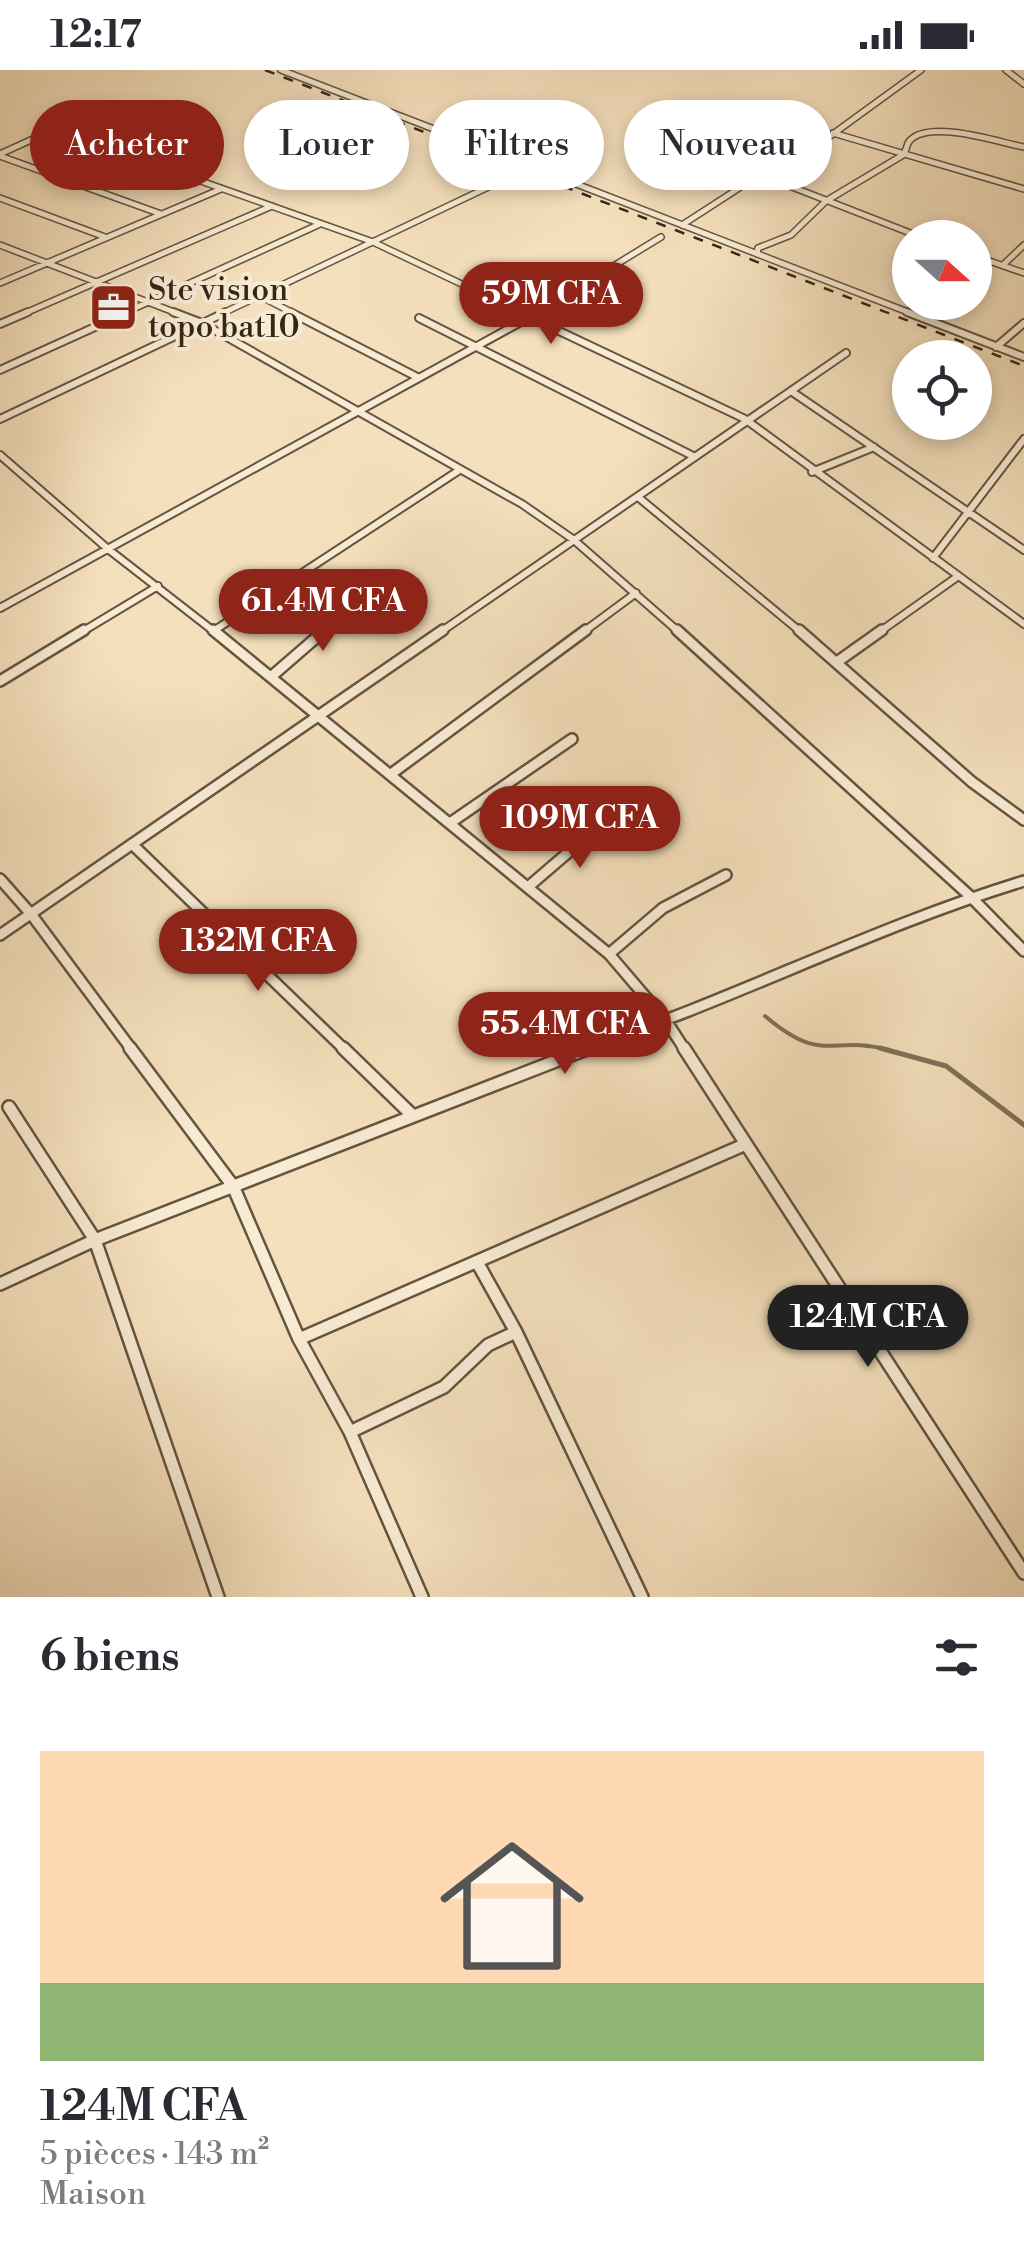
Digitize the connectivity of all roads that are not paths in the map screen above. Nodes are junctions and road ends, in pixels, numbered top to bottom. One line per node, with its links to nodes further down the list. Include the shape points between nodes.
1 (281, 70): 21 (street)
2 (922, 70): 5 (street)
3 (1006, 70): 4 (street)
4 (1024, 84)
5 (833, 133): 9 (street)
6 (30, 141): 8 (street)
7 (1024, 147): 9 (street, via 925,133 908,142)
8 (0, 155): 19 (street)
9 (903, 155): 10 (street); 17 (street)
10 (1024, 189)
11 (219, 190): 19 (street)
12 (224, 190): 18 (street)
13 (482, 190): 25 (street)
14 (735, 190): 21 (street)
15 (799, 190): 17 (street)
16 (0, 198): 23 (street)
17 (826, 201): 22 (street); 28 (street, via 791,235)
18 (272, 206): 20 (street); 34 (street)
19 (161, 214): 23 (street)
20 (320, 224): 25 (street); 36 (street)
21 (682, 225): 28 (street)
22 (892, 226)
23 (105, 237): 30 (street)
24 (661, 238): 37 (street)
25 (373, 242): 35 (street); 37 (street)
26 (0, 245): 30 (street)
27 (1024, 245): 31 (street)
28 (757, 254): 43 (street)
29 (992, 261): 31 (street)
30 (48, 263): 33 (street); 34 (street)
31 (1003, 265): 32 (street)
32 (1024, 273)
33 (0, 283)
34 (95, 283): 36 (street); 41 (street)
35 (260, 296): 40 (street); 47 (street)
36 (148, 303): 40 (street); 46 (street)
37 (530, 317): 42 (street); 51 (street)
38 (420, 318): 42 (street)
39 (1024, 322): 43 (street)
40 (202, 323): 49 (street); 50 (street)
41 (0, 324)
42 (477, 346): 47 (street); 55 (street)
43 (996, 347): 45 (street)
44 (846, 354): 48 (street)
45 (1024, 358)
46 (0, 370)
47 (419, 378): 49 (street)
48 (791, 391): 51 (street); 53 (street)
49 (358, 412): 56 (street); 61 (street)
50 (0, 419)
51 (745, 420): 55 (street); 57 (street)
52 (1024, 439): 59 (street)
53 (874, 447): 57 (street); 59 (street)
54 (0, 455): 61 (street)
55 (696, 457): 58 (street)
56 (458, 472): 60 (street); 70 (street)
57 (812, 472): 63 (street)
58 (638, 497): 60 (street); 71 (street)
59 (970, 511): 62 (street); 63 (street)
60 (574, 540): 66 (street); 74 (street)
61 (108, 549): 65 (street); 68 (street)
62 (1024, 550)
63 (933, 558): 64 (street)
64 (958, 577): 69 (street); 71 (street)
65 (158, 586): 70 (street); 73 (street)
66 (636, 593): 76 (street); 85 (street)
67 (352, 606): 72 (street)
68 (0, 608)
69 (1024, 624)
70 (215, 630): 72 (street)
71 (838, 662): 77 (street)
72 (272, 676): 74 (street)
73 (0, 681)
74 (320, 715): 76 (street); 80 (street)
75 (572, 739): 78 (street)
76 (391, 774): 78 (street)
77 (1024, 820)
78 (450, 823): 84 (street)
79 (613, 823): 84 (street, via 592,832)
80 (132, 844): 86 (street); 92 (street)
81 (726, 875): 89 (street, via 641,921)
82 (0, 879): 86 (street)
83 (1024, 882): 85 (street)
84 (528, 887): 89 (street)
85 (971, 896): 88 (street); 90 (street)
86 (31, 914): 87 (street); 94 (street)
87 (0, 935)
88 (1024, 952)
89 (608, 954): 90 (street)
90 (667, 1022): 92 (street); 93 (street)
91 (9, 1107): 95 (street)
92 (412, 1115): 94 (street)
93 (746, 1144): 96 (street); 101 (street)
94 (233, 1186): 95 (street); 99 (street)
95 (96, 1240): 97 (street); 102 (street)
96 (478, 1262): 98 (street); 99 (street)
97 (0, 1284)
98 (516, 1332): 100 (street, via 488,1345 444,1388); 104 (street)
99 (299, 1338): 100 (street)
100 (350, 1432): 103 (street)
101 (1024, 1573)
102 (218, 1597)
103 (422, 1597)
104 (642, 1597)

